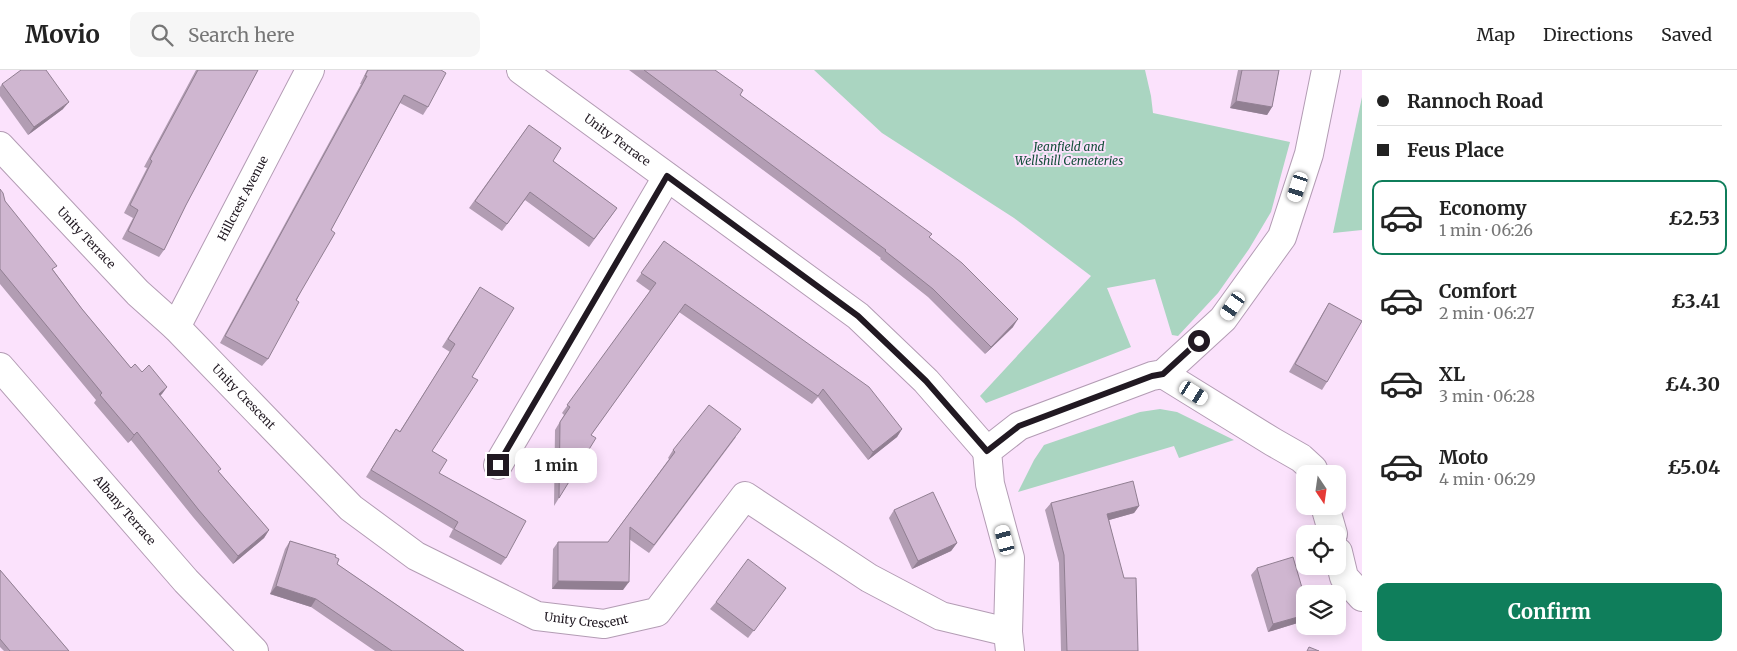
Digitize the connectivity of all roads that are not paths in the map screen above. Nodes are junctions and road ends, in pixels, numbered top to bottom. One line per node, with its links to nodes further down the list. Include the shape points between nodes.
1 (310, 70): 6 (street, Hillcrest Avenue)
2 (521, 70): 5 (street, Unity Terrace)
3 (1326, 70): 8 (street, via 1309,154 1282,236 1224,319)
4 (0, 146): 6 (street, Unity Terrace, via 138,293)
5 (667, 176): 9 (street, Unity Terrace, via 858,316 926,381); 10 (street)
6 (176, 328): 14 (street, Unity Crescent, via 351,508 416,556 537,616 604,624 657,612 745,496 870,578 941,616)
7 (0, 367): 15 (street, Albany Terrace, via 186,582)
8 (1163, 374): 9 (street, via 1019,426); 11 (street)
9 (987, 451): 14 (street, via 990,484 1010,558)
10 (498, 465)
11 (1309, 465)
12 (1344, 575): 13 (street)
13 (1362, 597)
14 (1009, 642)
15 (254, 651)

